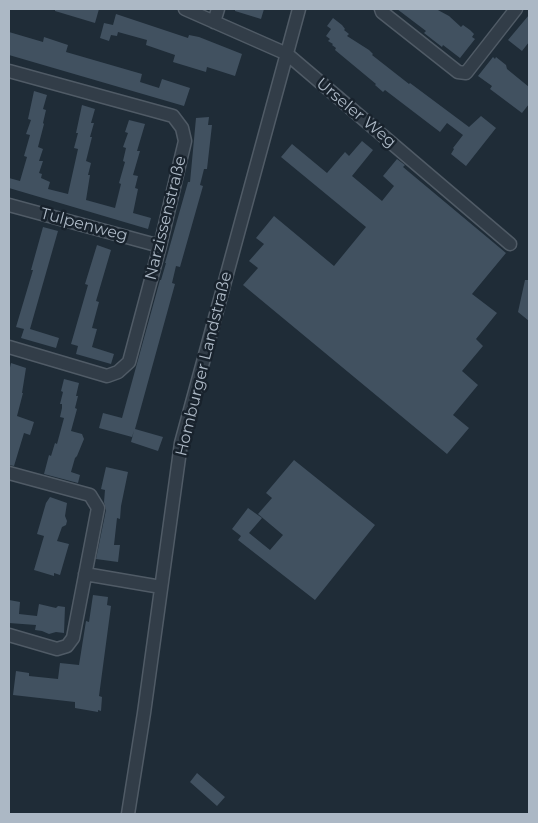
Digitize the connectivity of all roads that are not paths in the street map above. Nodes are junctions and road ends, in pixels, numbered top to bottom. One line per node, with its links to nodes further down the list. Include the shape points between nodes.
1 (185, 9): 6 (street, Urseler Weg)
2 (218, 9): 6 (street)
3 (299, 9): 7 (street, Homburger Landstraße)
4 (381, 9): 5 (street, via 458,72 466,73)
5 (516, 9)
6 (214, 22): 7 (street, Urseler Weg)
7 (287, 54): 10 (street, Urseler Weg); 16 (street, Homburger Landstraße, via 181,443)
8 (9, 71): 11 (street, Narzissenstraße, via 173,116 182,128 185,141)
9 (9, 205): 11 (street, Tulpenweg)
10 (510, 244)
11 (160, 246): 12 (street, Narzissenstraße, via 129,362 118,372 107,376)
12 (9, 347)
13 (185, 446): 19 (street)
14 (9, 473): 15 (street, via 90,495 98,508)
15 (85, 574): 16 (street); 17 (street, via 73,638 67,646 57,649)
16 (161, 587): 18 (street, Homburger Landstraße)
17 (9, 635)
18 (128, 814)
19 (134, 814)

